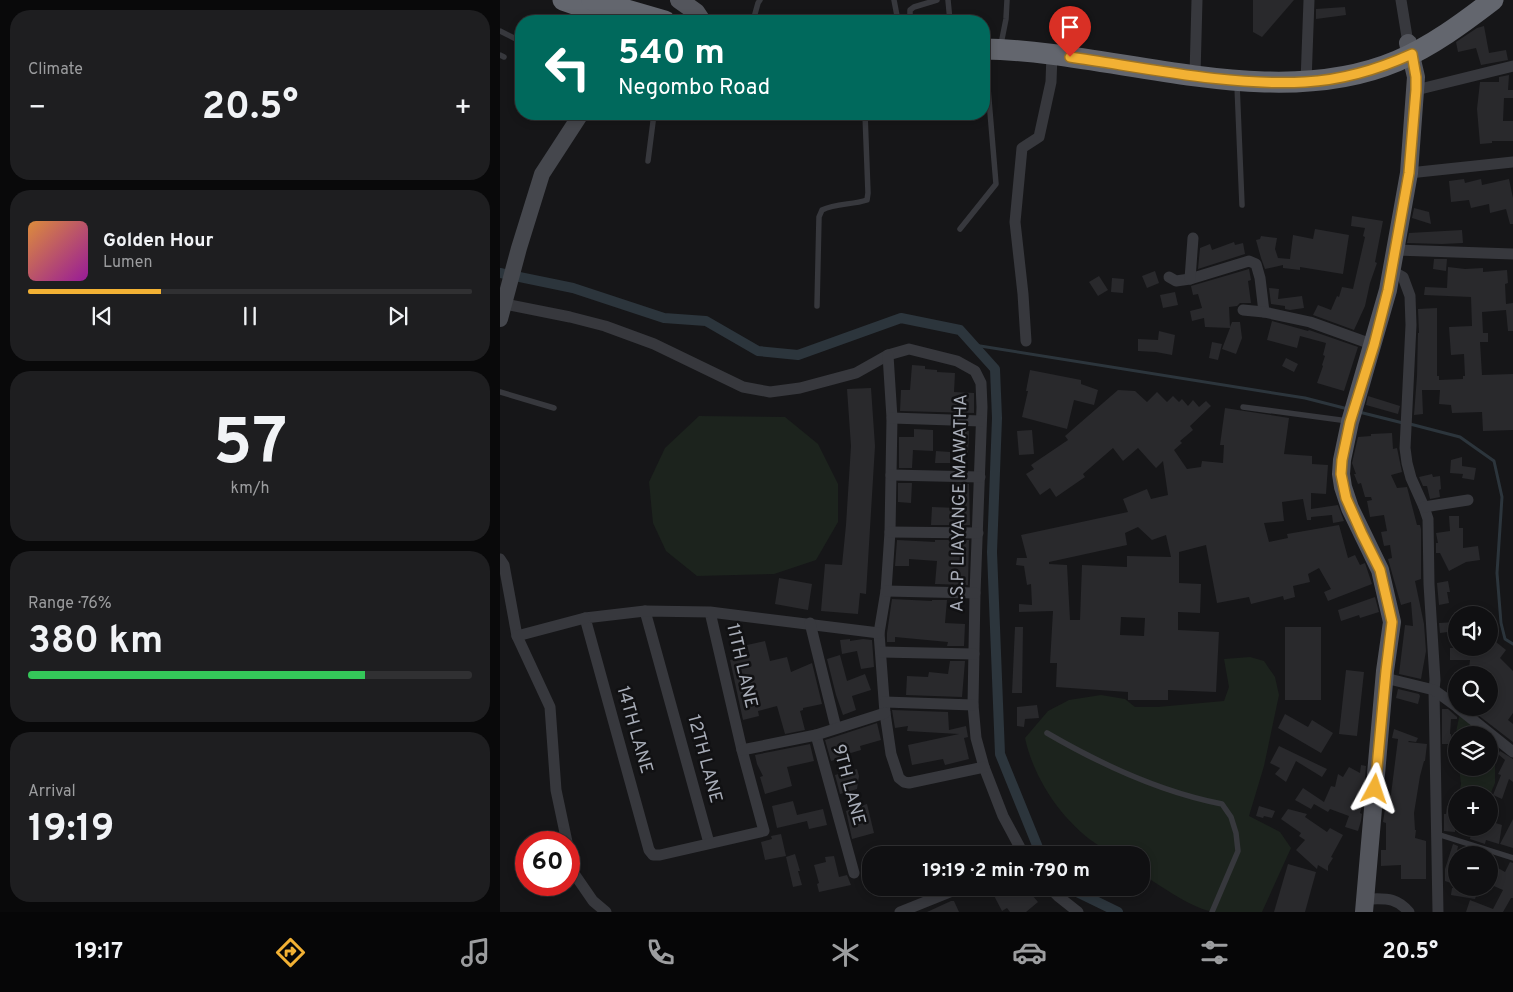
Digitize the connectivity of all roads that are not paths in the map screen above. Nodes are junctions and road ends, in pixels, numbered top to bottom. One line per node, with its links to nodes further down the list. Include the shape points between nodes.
1 (563, 0): 14 (highway, via 585,9)
2 (592, 0): 15 (highway)
3 (680, 0): 16 (main road)
4 (760, 0): 17 (lane)
5 (894, 0): 18 (lane)
6 (937, 0): 19 (lane, via 914,7)
7 (948, 0): 20 (lane)
8 (1006, 0): 23 (lane, via 1006,19)
9 (1197, 0): 30 (street)
10 (1309, 0): 31 (street)
11 (1401, 0): 26 (street)
12 (1477, 0): 26 (highway)
13 (1493, 0): 26 (highway, via 1445,35)
14 (615, 15)
15 (626, 15)
16 (698, 15)
17 (755, 15)
18 (897, 15)
19 (910, 15)
20 (949, 15)
21 (500, 31): 22 (lane)
22 (515, 38)
23 (990, 43)
24 (990, 44): 27 (highway)
25 (990, 44): 30 (highway, via 1022,40)
26 (1410, 48): 31 (highway); 33 (main road)
27 (1052, 54): 30 (highway); 52 (street, via 1051,82 1039,137 1022,148 1015,222)
28 (990, 64): 41 (lane, via 996,184)
29 (1513, 66): 33 (street)
30 (1195, 69): 31 (highway, via 1254,70); 32 (highway)
31 (1307, 76): 32 (highway)
32 (1237, 80): 40 (lane)
33 (1416, 90): 39 (main road)
34 (577, 120): 48 (street, via 542,174)
35 (653, 120): 37 (lane)
36 (865, 120): 49 (lane, via 868,193 866,200 858,203 822,210 819,217)
37 (648, 161)
38 (1513, 162): 39 (street)
39 (1409, 173): 43 (main road)
40 (1242, 204)
41 (960, 229)
42 (1193, 238): 47 (street)
43 (1396, 250): 44 (street); 45 (main road)
44 (1513, 254)
45 (1392, 271): 53 (main road); 64 (street, via 1403,277 1410,296 1406,463)
46 (1169, 277): 47 (street, via 1176,281)
47 (1190, 279): 51 (street, via 1249,261 1256,264)
48 (503, 305): 54 (street, A.S.P LIAYANGE MAWATHA, via 605,326 654,344 743,387 770,392 856,374)
49 (816, 306)
50 (1243, 310): 51 (street)
51 (1264, 312): 53 (street, via 1310,322)
52 (1026, 340)
53 (1374, 345): 59 (main road)
54 (888, 355): 58 (street); 60 (street, A.S.P LIAYANGE MAWATHA, via 909,349 957,361 975,371 981,383)
55 (500, 392): 57 (lane)
56 (1243, 407): 59 (lane)
57 (554, 408)
58 (892, 418): 60 (street); 61 (street)
59 (1351, 418): 78 (main road, via 1342,460 1343,486 1386,590 1392,622)
60 (981, 421): 62 (street, A.S.P LIAYANGE MAWATHA)
61 (891, 475): 62 (street); 65 (street)
62 (980, 477): 66 (street, A.S.P LIAYANGE MAWATHA)
63 (1468, 500): 64 (street)
64 (1424, 507): 79 (street, via 1429,532)
65 (890, 532): 66 (street); 68 (street)
66 (978, 533): 69 (street, A.S.P LIAYANGE MAWATHA)
67 (500, 559): 75 (street, via 504,565)
68 (886, 591): 69 (street); 74 (street)
69 (975, 593): 77 (street, A.S.P LIAYANGE MAWATHA)
70 (645, 611): 71 (street); 72 (street); 92 (street, 12TH LANE)
71 (710, 612): 73 (street, 11TH LANE); 87 (street, 11TH LANE)
72 (584, 618): 75 (street); 92 (street, 14TH LANE, via 649,850 653,855 660,855)
73 (810, 623): 74 (street, 11TH LANE); 84 (street)
74 (880, 633): 76 (street)
75 (517, 636): 90 (street, via 550,707 556,790)
76 (881, 652): 77 (street); 82 (street)
77 (974, 654): 81 (street, A.S.P LIAYANGE MAWATHA)
78 (1385, 678): 79 (street); 99 (main road)
79 (1434, 690): 80 (street); 91 (street)
80 (1448, 700)
81 (973, 705): 82 (street); 89 (street, A.S.P LIAYANGE MAWATHA, via 976,738)
82 (885, 707): 84 (street); 89 (street, via 891,754 904,782 916,783)
83 (1468, 716): 88 (street)
84 (836, 728): 86 (street)
85 (1047, 733): 103 (lane, via 1085,755 1152,784 1222,804 1231,818 1238,850)
86 (816, 735): 87 (street); 95 (street, 9TH LANE)
87 (742, 750): 92 (street, via 764,830)
88 (1513, 752)
89 (984, 767): 93 (street, A.S.P LIAYANGE MAWATHA, via 1003,816)
90 (565, 831)
91 (1436, 834): 94 (lane); 105 (street)
92 (709, 843)
93 (1019, 846)
94 (1513, 858)
95 (854, 874)
96 (580, 882): 100 (street, via 593,901)
97 (940, 896): 101 (street)
98 (1058, 896): 102 (street)
99 (1365, 906): 104 (street, via 1392,899)
100 (606, 912)
101 (900, 912)
102 (1078, 912)
103 (1212, 912)
104 (1410, 912)
105 (1438, 912)

